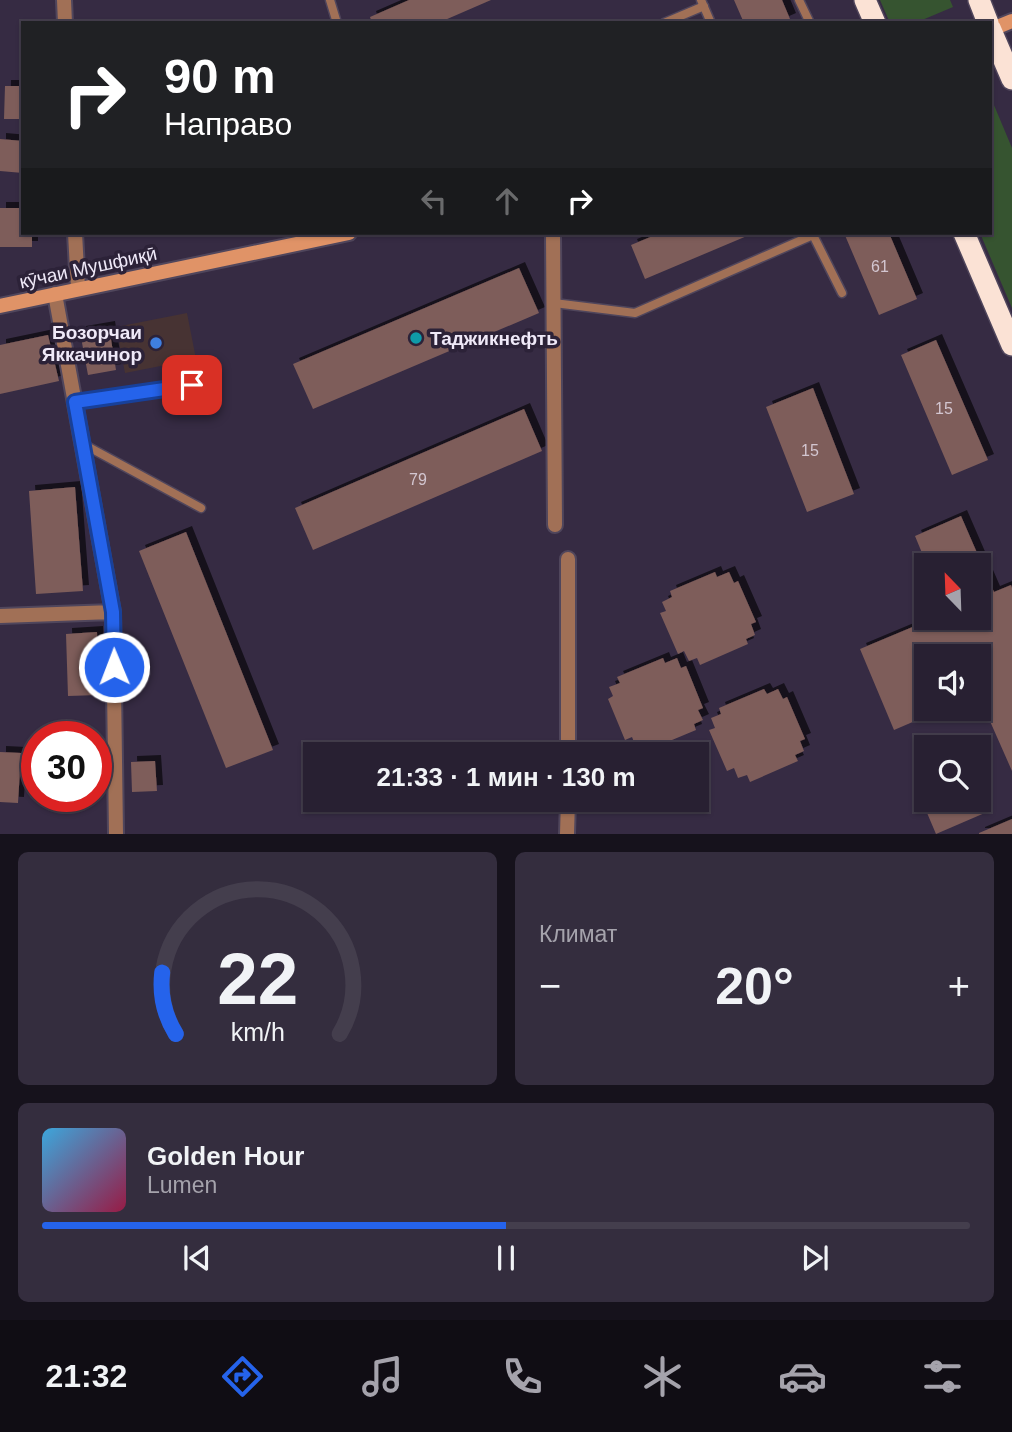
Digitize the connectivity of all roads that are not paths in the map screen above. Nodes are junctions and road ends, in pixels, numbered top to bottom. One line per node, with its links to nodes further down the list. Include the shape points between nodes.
1 (64, 0): 8 (street)
2 (330, 0): 9 (lane)
3 (799, 0): 12 (lane)
4 (865, 0): 13 (highway)
5 (979, 0): 14 (highway)
6 (702, 3): 10 (lane); 11 (lane)
7 (1012, 20): 15 (street)
8 (65, 21)
9 (336, 21)
10 (668, 21)
11 (709, 21)
12 (809, 21)
13 (874, 21)
14 (987, 21)
15 (992, 29)
16 (992, 31): 17 (highway)
17 (1012, 79)
18 (75, 235): 22 (street)
19 (339, 235): 22 (street, кӯчаи Мушфиқӣ)
20 (553, 235): 25 (street)
21 (965, 235): 27 (highway)
22 (78, 288): 24 (street, кӯчаи Мушфиқӣ)
23 (842, 293): 25 (lane, via 813,235 635,313)
24 (55, 294): 26 (street, кӯчаи Мушфиқӣ); 29 (street)
25 (554, 303): 32 (street)
26 (0, 306)
27 (1012, 345)
28 (192, 385): 29 (lane)
29 (75, 402): 30 (street)
30 (83, 444): 31 (lane); 34 (street)
31 (201, 508)
32 (555, 525)
33 (568, 559): 36 (street)
34 (113, 612): 35 (street); 38 (street)
35 (0, 616)
36 (568, 742)
37 (568, 812): 39 (street)
38 (116, 834)
39 (567, 834)

